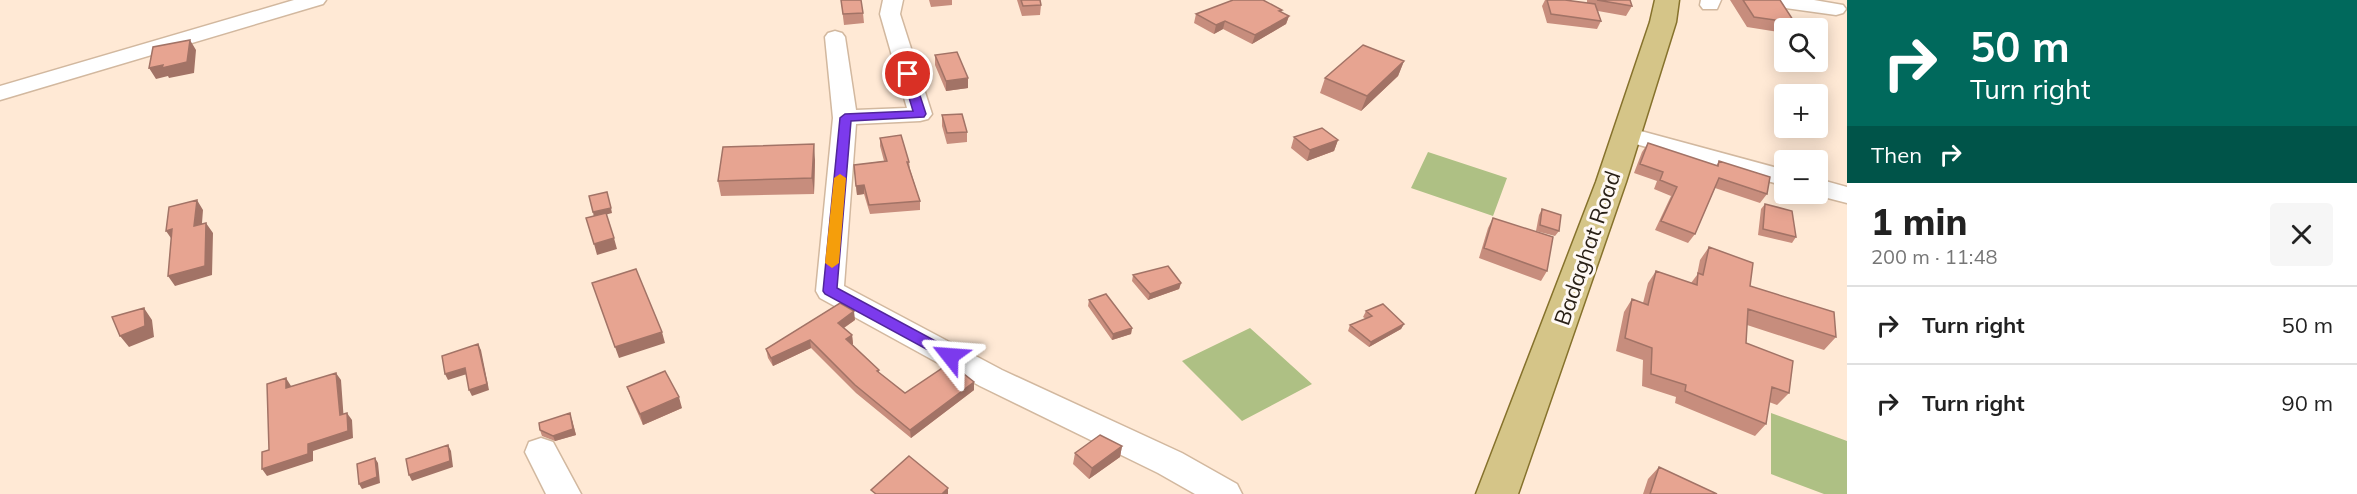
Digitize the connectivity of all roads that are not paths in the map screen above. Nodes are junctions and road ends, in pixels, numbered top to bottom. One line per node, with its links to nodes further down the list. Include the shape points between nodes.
1 (316, 0): 7 (street)
2 (893, 0): 8 (street, via 890,14 920,114)
3 (1667, 0): 9 (main road, Badaghat Road)
4 (1771, 0): 5 (street)
5 (1836, 9)
6 (834, 37): 8 (street)
7 (0, 93)
8 (845, 118): 15 (street, via 830,291 991,378 1170,463)
9 (1626, 134): 10 (street); 16 (main road, Badaghat Road)
10 (1774, 175)
11 (1828, 190): 12 (street)
12 (1847, 195)
13 (541, 452): 14 (street)
14 (564, 494)
15 (1225, 494)
16 (1497, 494)

